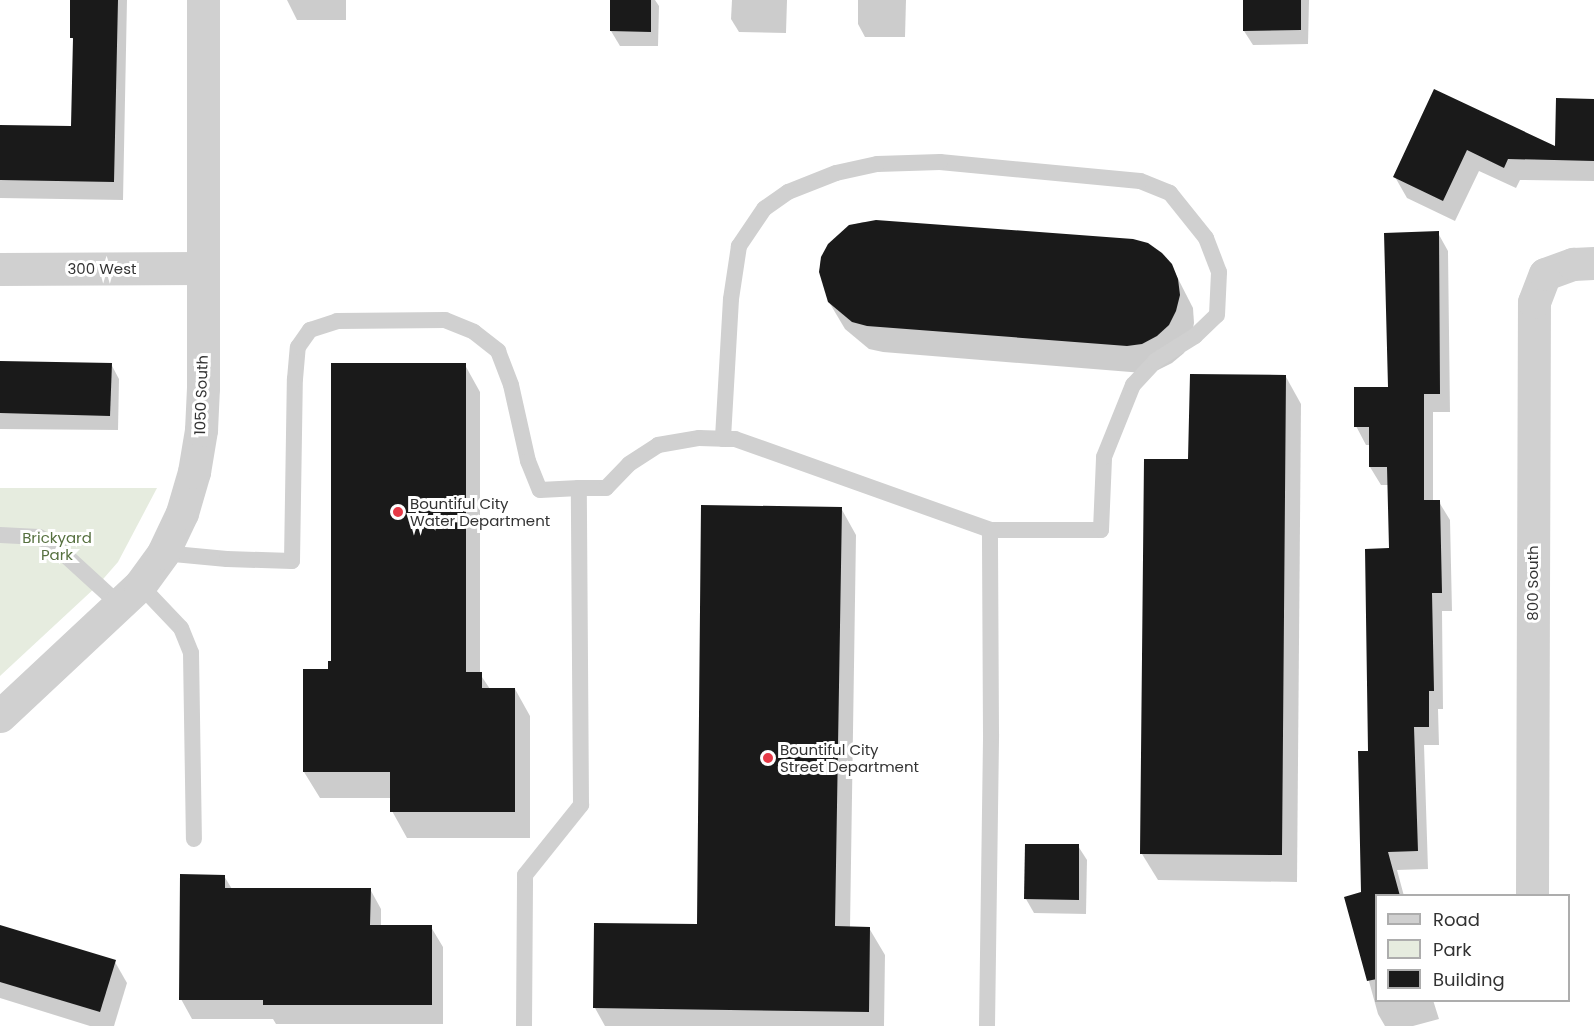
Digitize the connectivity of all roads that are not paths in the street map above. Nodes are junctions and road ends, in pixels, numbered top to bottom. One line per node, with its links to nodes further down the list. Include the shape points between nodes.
1 (203, 0): 3 (street, 1050 South)
2 (1594, 263): 13 (street, 800 South, via 1573,264 1545,274 1538,287 1533,317)
3 (203, 268): 4 (street, 300 West); 9 (street, 1050 South, via 201,430 195,472)
4 (0, 269)
5 (723, 439): 6 (lane, via 699,438 658,445 629,464 606,488); 7 (lane, via 735,439); 7 (lane, via 731,298 739,246 764,209 788,192 837,173 877,164 940,162 1140,181 1170,193 1206,238 1219,272 1217,315 1195,336 1155,361 1134,385 1104,457 1101,530)
6 (579, 488): 9 (lane, via 540,490 528,461 511,385 498,351 474,332 445,320 337,321 310,330 298,346 292,561 227,560); 14 (lane, via 581,806 525,875)
7 (990, 530): 15 (lane)
8 (0, 535): 10 (lane, via 39,537 52,543)
9 (163, 553): 10 (street, 1050 South)
10 (130, 595): 11 (street, 1050 South); 12 (lane, via 181,628 191,653)
11 (0, 716)
12 (194, 839)
13 (1532, 894)
14 (524, 1026)
15 (987, 1026)

